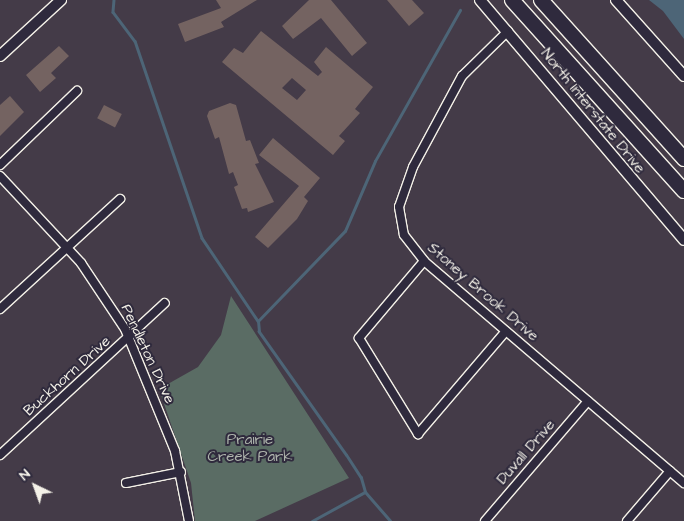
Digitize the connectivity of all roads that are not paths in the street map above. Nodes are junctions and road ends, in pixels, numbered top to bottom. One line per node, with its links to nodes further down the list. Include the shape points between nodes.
1 (61, 0): 7 (street)
2 (480, 0): 6 (street, North Interstate Drive)
3 (512, 0): 13 (highway)
4 (541, 0): 10 (highway)
5 (616, 0): 8 (street)
6 (508, 31): 15 (street, North Interstate Drive, via 616,164); 17 (street, Stoney Brook Drive, via 462,76 405,185 399,207 401,227)
7 (0, 56)
8 (684, 76)
9 (76, 91): 11 (street)
10 (684, 159)
11 (0, 165)
12 (0, 176): 16 (street, Pendleton Drive)
13 (684, 190)
14 (120, 199): 16 (street)
15 (684, 240)
16 (69, 249): 19 (street); 21 (street, Pendleton Drive, via 100,287)
17 (424, 261): 20 (street, Stoney Brook Drive); 20 (street, via 359,338 418,434)
18 (165, 303): 21 (street, Buckhorn Drive)
19 (0, 309)
20 (506, 331): 22 (street, Stoney Brook Drive)
21 (130, 340): 23 (street, Buckhorn Drive); 25 (street, Pendleton Drive)
22 (588, 401): 24 (street, Stoney Brook Drive); 29 (street, Duvall Drive)
23 (0, 455)
24 (670, 470): 27 (street, Stoney Brook Drive); 30 (street)
25 (181, 472): 26 (street); 28 (street, Pendleton Drive)
26 (126, 483)
27 (684, 483)
28 (189, 521)
29 (485, 521)
30 (627, 521)

